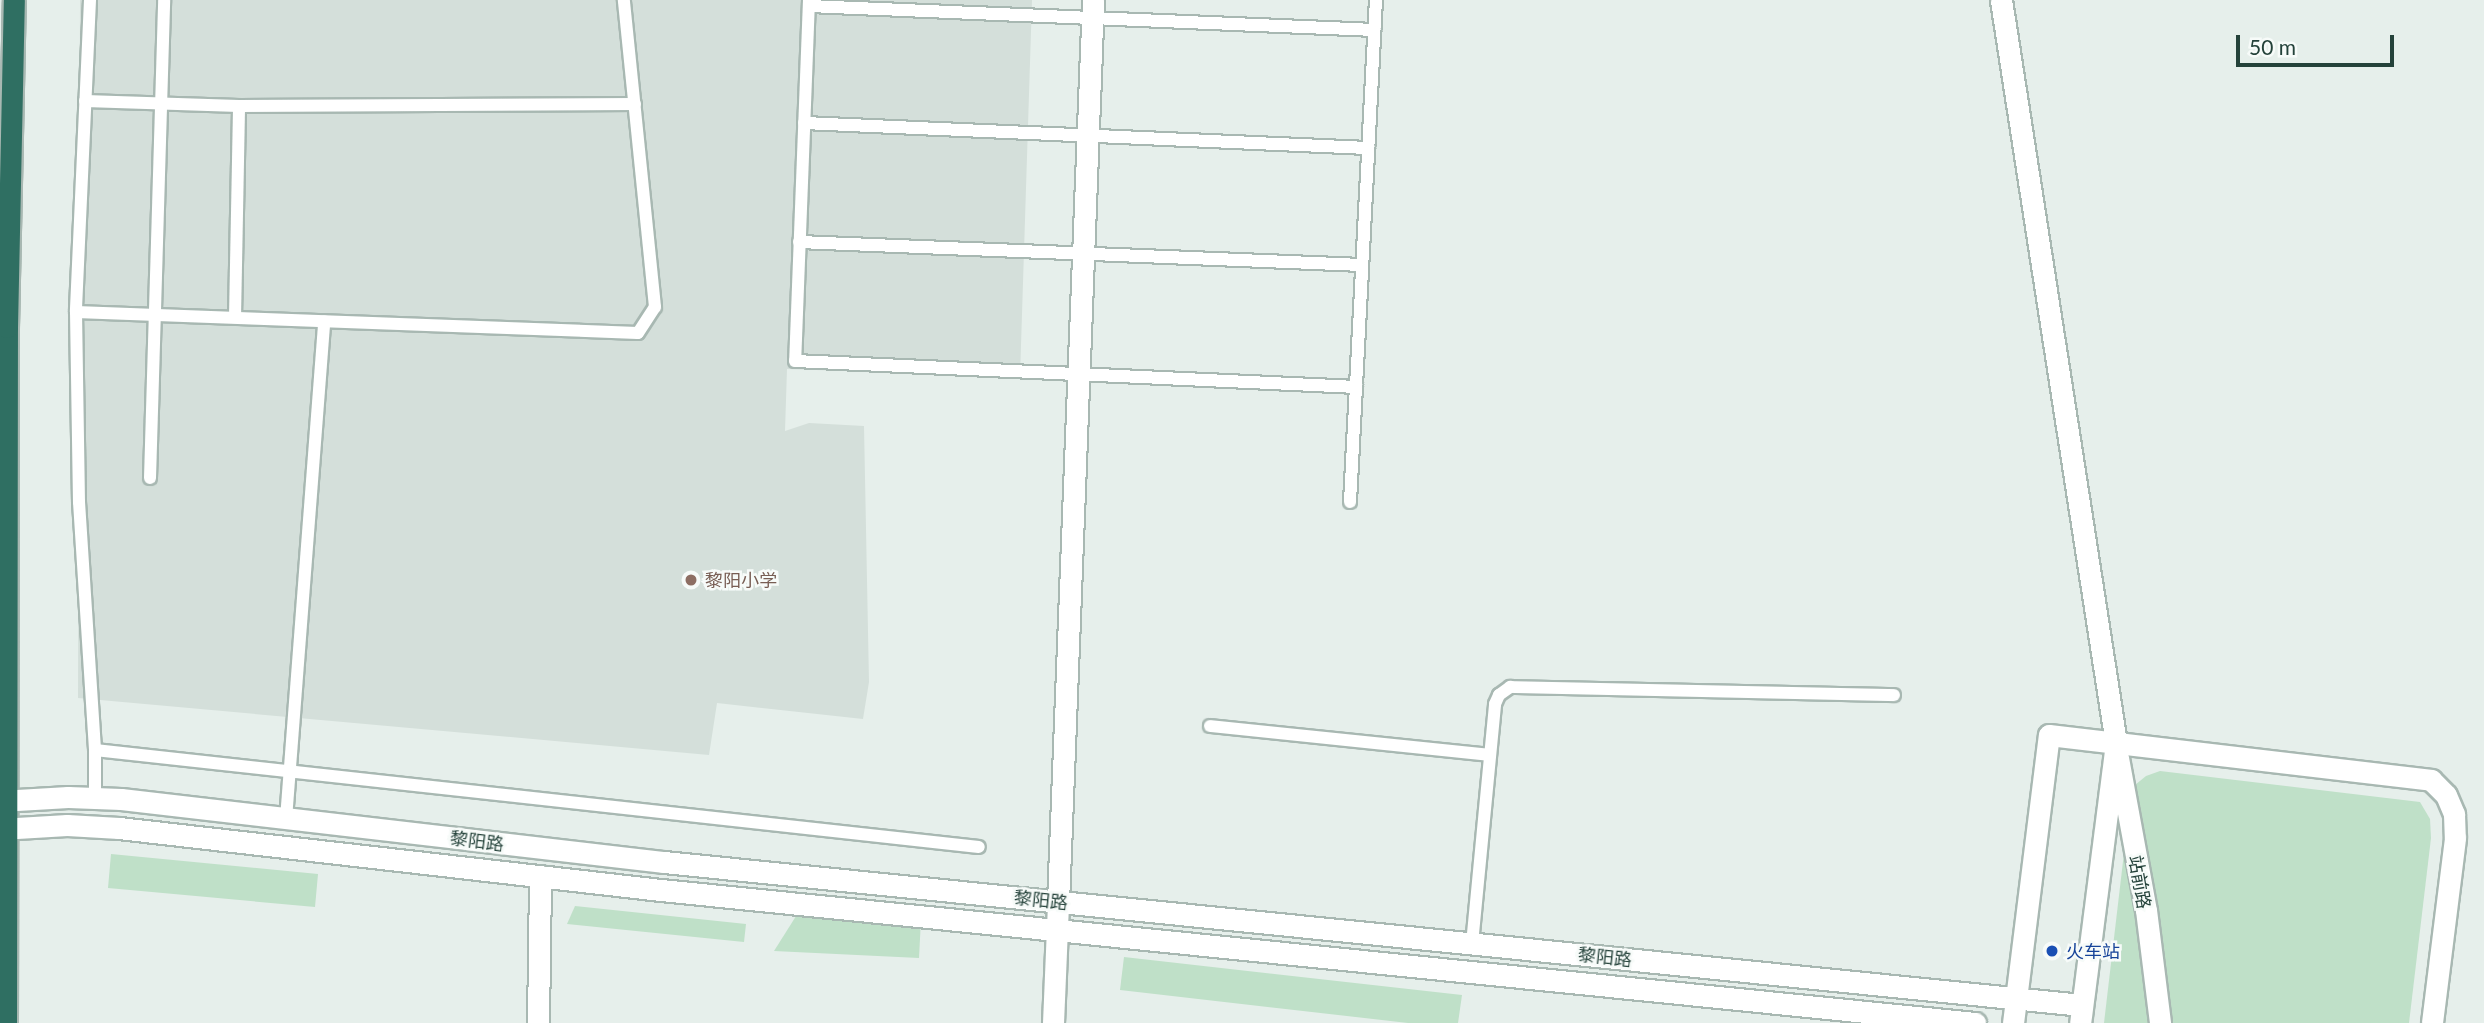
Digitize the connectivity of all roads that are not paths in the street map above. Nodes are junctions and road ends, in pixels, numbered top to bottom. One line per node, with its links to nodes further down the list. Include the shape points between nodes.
1 (14, 0): 35 (highway)
2 (90, 0): 10 (lane)
3 (164, 0): 12 (lane)
4 (624, 0): 11 (lane)
5 (1376, 0): 9 (lane)
6 (2001, 0): 30 (main road)
7 (809, 3): 8 (lane); 14 (lane)
8 (1093, 9): 9 (lane); 15 (main road)
9 (1374, 30): 16 (lane)
10 (85, 101): 12 (lane); 20 (lane)
11 (635, 104): 13 (lane); 23 (lane, via 655,307 638,333)
12 (161, 105): 13 (lane); 21 (lane)
13 (239, 106): 22 (lane)
14 (804, 123): 15 (lane); 17 (lane)
15 (1088, 135): 16 (lane); 18 (main road)
16 (1368, 148): 19 (lane)
17 (799, 242): 18 (lane); 24 (lane, via 795,361)
18 (1083, 254): 19 (lane); 24 (main road)
19 (1362, 265): 25 (lane)
20 (76, 312): 21 (lane); 31 (lane, via 79,502)
21 (155, 314): 22 (lane); 26 (lane)
22 (235, 317): 23 (lane)
23 (324, 321): 33 (lane)
24 (1079, 374): 25 (lane); 40 (main road)
25 (1356, 387): 27 (lane)
26 (150, 478)
27 (1350, 502)
28 (1894, 695): 32 (lane, via 1510,687 1495,704)
29 (1210, 726): 32 (lane)
30 (2116, 743): 43 (main road, via 2049,734); 44 (main road); 50 (main road, 站前路); 51 (main road, via 2431,780 2446,795 2454,814 2455,838)
31 (95, 750): 33 (lane); 34 (lane)
32 (1490, 755): 42 (lane)
33 (289, 772): 36 (lane); 38 (lane)
34 (94, 798): 35 (main road, 黎阳路); 36 (main road, 黎阳路)
35 (4, 800): 37 (highway)
36 (286, 818): 40 (main road, 黎阳路)
37 (4, 829): 39 (main road, 黎阳路, via 119,828); 45 (highway)
38 (979, 847)
39 (540, 876): 41 (main road, 黎阳路); 46 (main road)
40 (1058, 902): 41 (main road); 42 (main road, 黎阳路)
41 (1057, 930): 47 (main road); 48 (main road, 黎阳路)
42 (1472, 944): 43 (main road, 黎阳路)
43 (2016, 999): 44 (main road, 黎阳路); 49 (main road)
44 (2081, 1014)
45 (6, 1023)
46 (538, 1023)
47 (1053, 1023)
48 (1975, 1023)
49 (2013, 1023)
50 (2161, 1023)
51 (2432, 1023)

